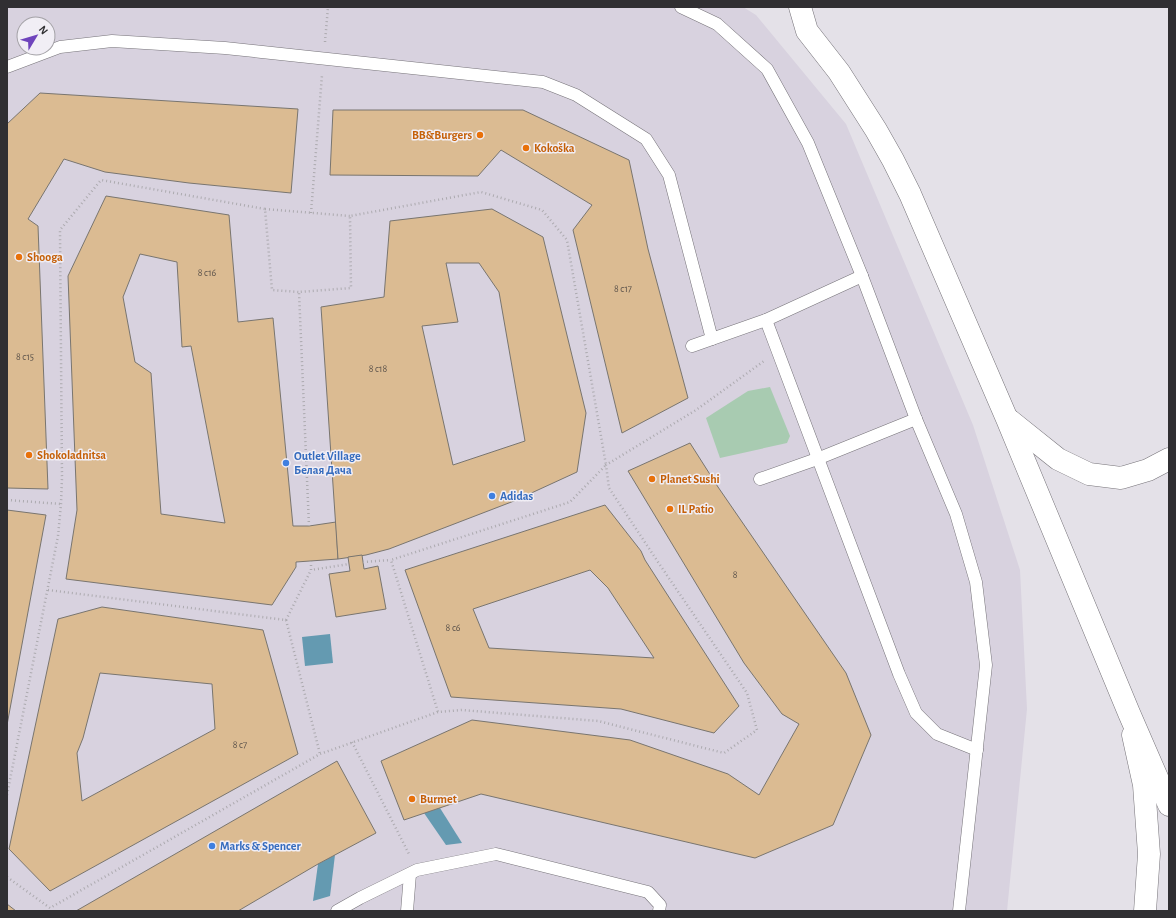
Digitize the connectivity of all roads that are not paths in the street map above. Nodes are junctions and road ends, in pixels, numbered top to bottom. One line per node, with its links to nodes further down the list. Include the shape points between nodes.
1 (681, 7): 6 (lane, via 717,24 767,68 808,143)
2 (786, 7): 4 (main road)
3 (800, 7): 4 (main road)
4 (807, 31): 11 (main road, via 839,72 893,160)
5 (7, 68): 8 (lane, via 60,47 112,42 225,48 543,82 576,95 646,139 669,175)
6 (862, 276): 7 (lane); 10 (lane)
7 (766, 320): 8 (lane); 13 (lane)
8 (712, 339): 9 (lane)
9 (692, 346)
10 (916, 419): 13 (lane); 16 (lane, via 956,514 976,582 986,665)
11 (1007, 419): 12 (main road, via 1058,459 1089,474 1121,478 1148,470); 15 (main road)
12 (1169, 459)
13 (817, 460): 14 (lane); 16 (lane, via 916,713 937,734)
14 (760, 479)
15 (1129, 713): 17 (main road); 25 (main road, via 1144,785 1148,854)
16 (977, 750): 24 (lane)
17 (1169, 806)
18 (414, 872): 19 (lane); 22 (lane); 23 (lane, via 496,854 648,892 660,905)
19 (360, 898): 20 (lane); 21 (lane)
20 (337, 911)
21 (359, 911)
22 (407, 911)
23 (659, 911)
24 (959, 911)
25 (1145, 911)

